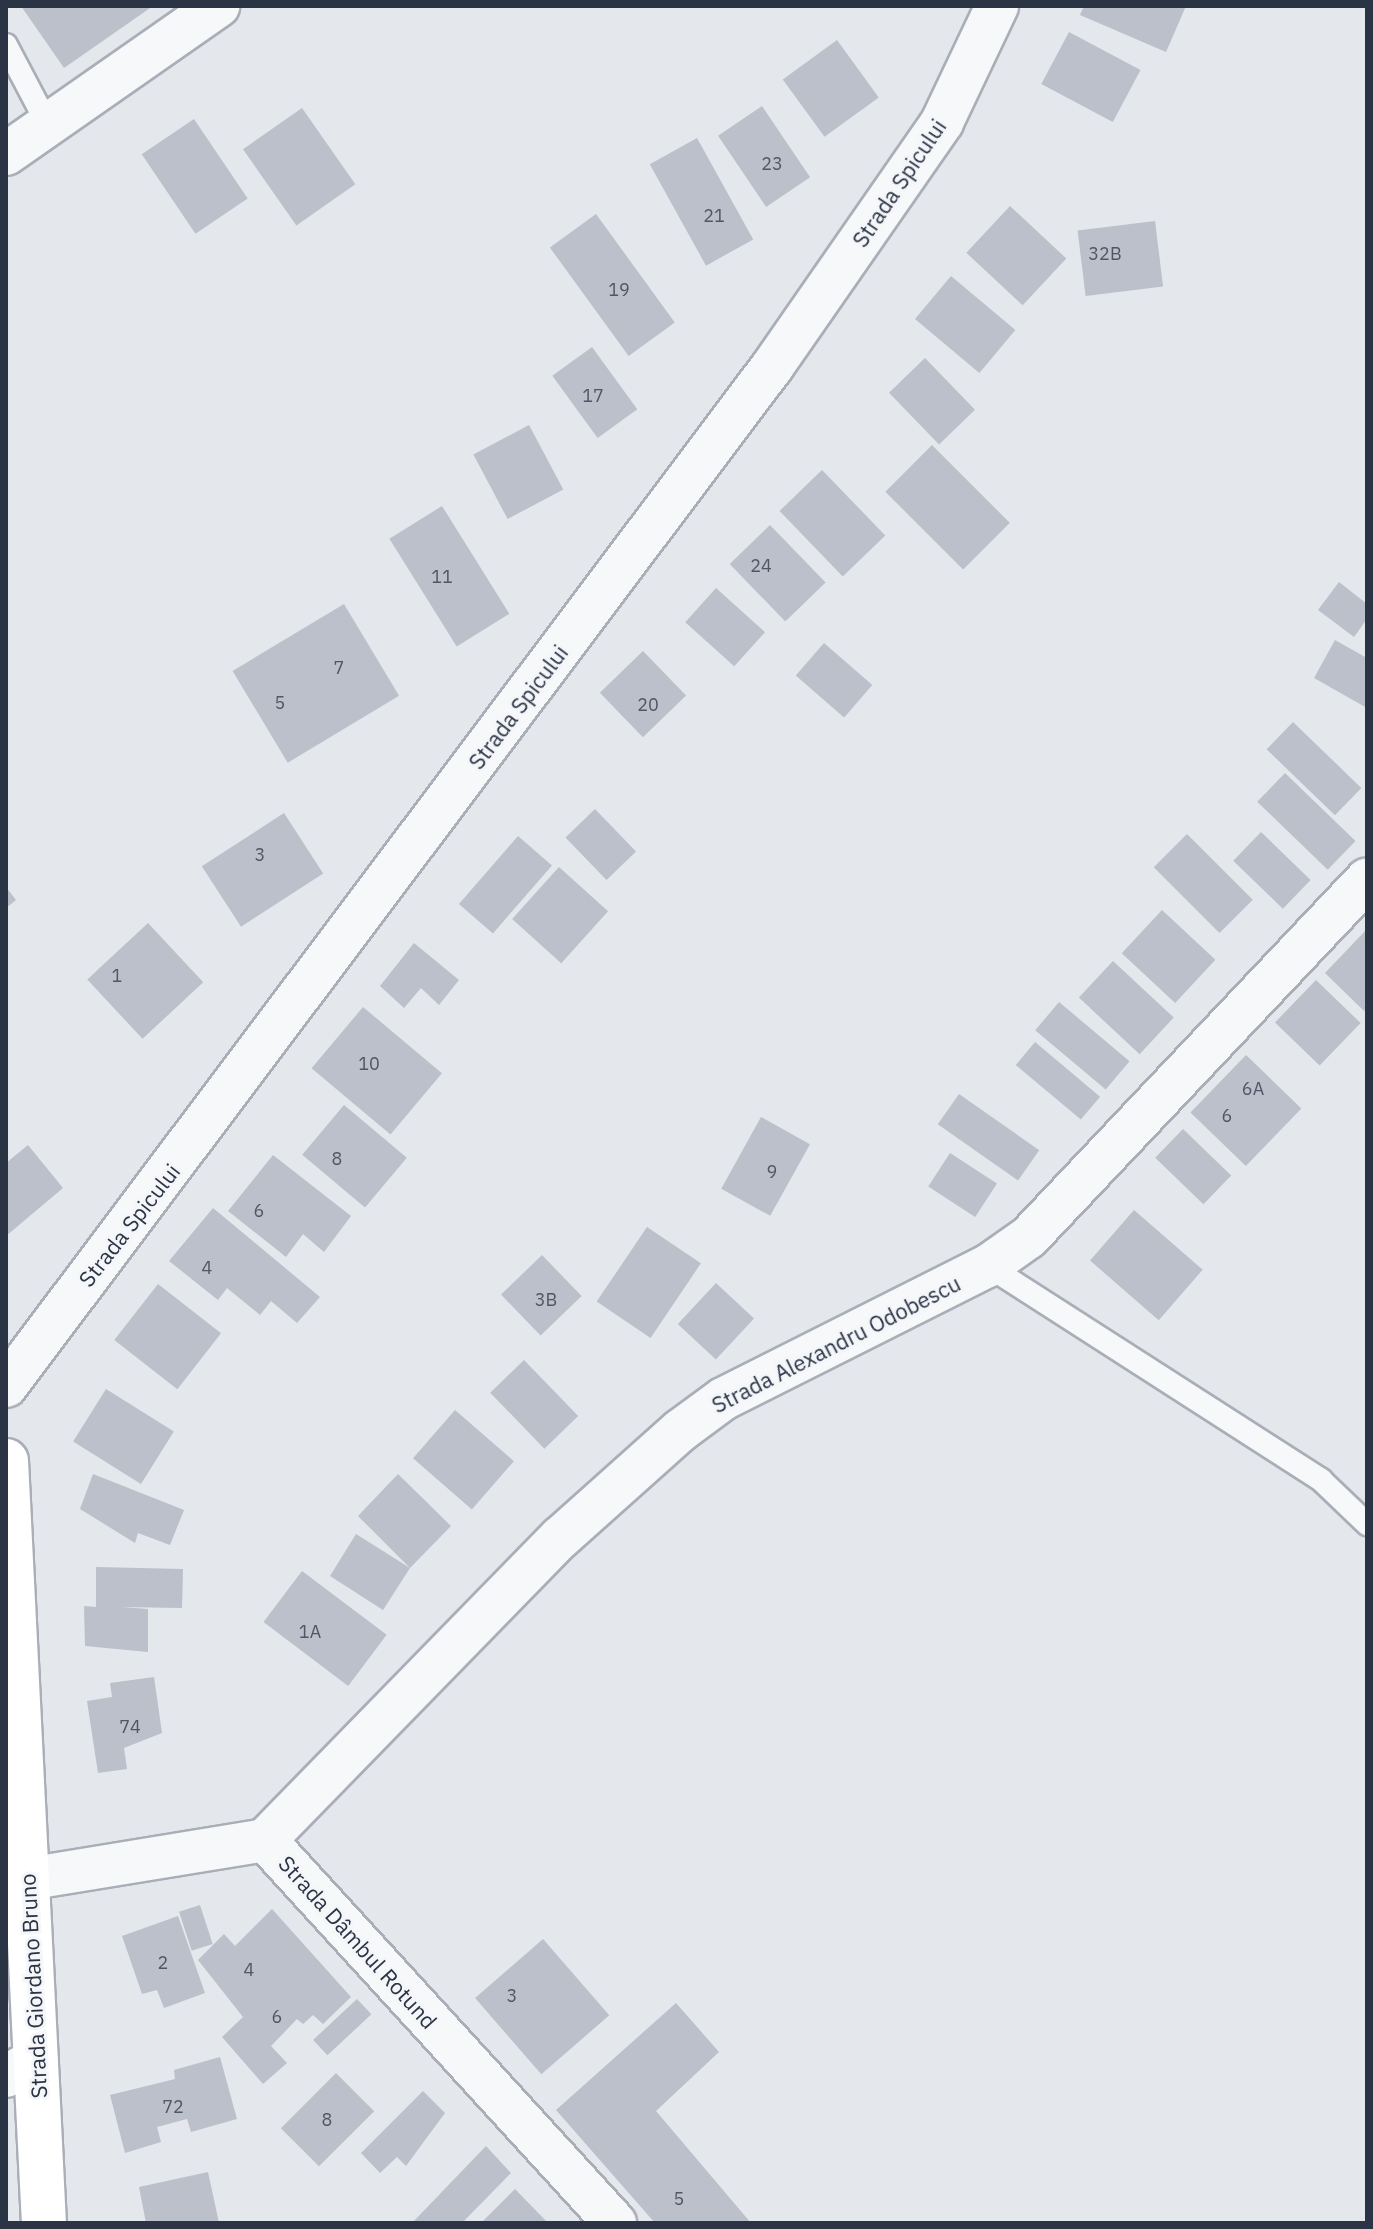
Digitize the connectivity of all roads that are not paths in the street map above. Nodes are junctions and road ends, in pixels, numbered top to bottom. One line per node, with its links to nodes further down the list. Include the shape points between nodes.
1 (218, 6): 4 (street)
2 (997, 6): 8 (street, Strada Spicului, via 942,122 772,367)
3 (6, 45): 4 (lane)
4 (47, 123): 5 (street)
5 (6, 154)
6 (1367, 879): 7 (street, Strada Alexandru Odobescu, via 1029,1237)
7 (988, 1266): 10 (lane, via 1321,1480); 11 (street, Strada Alexandru Odobescu, via 723,1399 681,1430 560,1538)
8 (6, 1386)
9 (6, 1461): 12 (street, Strada Giordano Bruno)
10 (1367, 1524)
11 (265, 1840): 12 (street, Strada Dâmbul Rotund); 15 (street, Strada Dâmbul Rotund)
12 (27, 1879): 13 (street, Strada Giordano Bruno)
13 (22, 2067): 14 (street, Strada Giordano Bruno)
14 (44, 2223)
15 (615, 2223)

